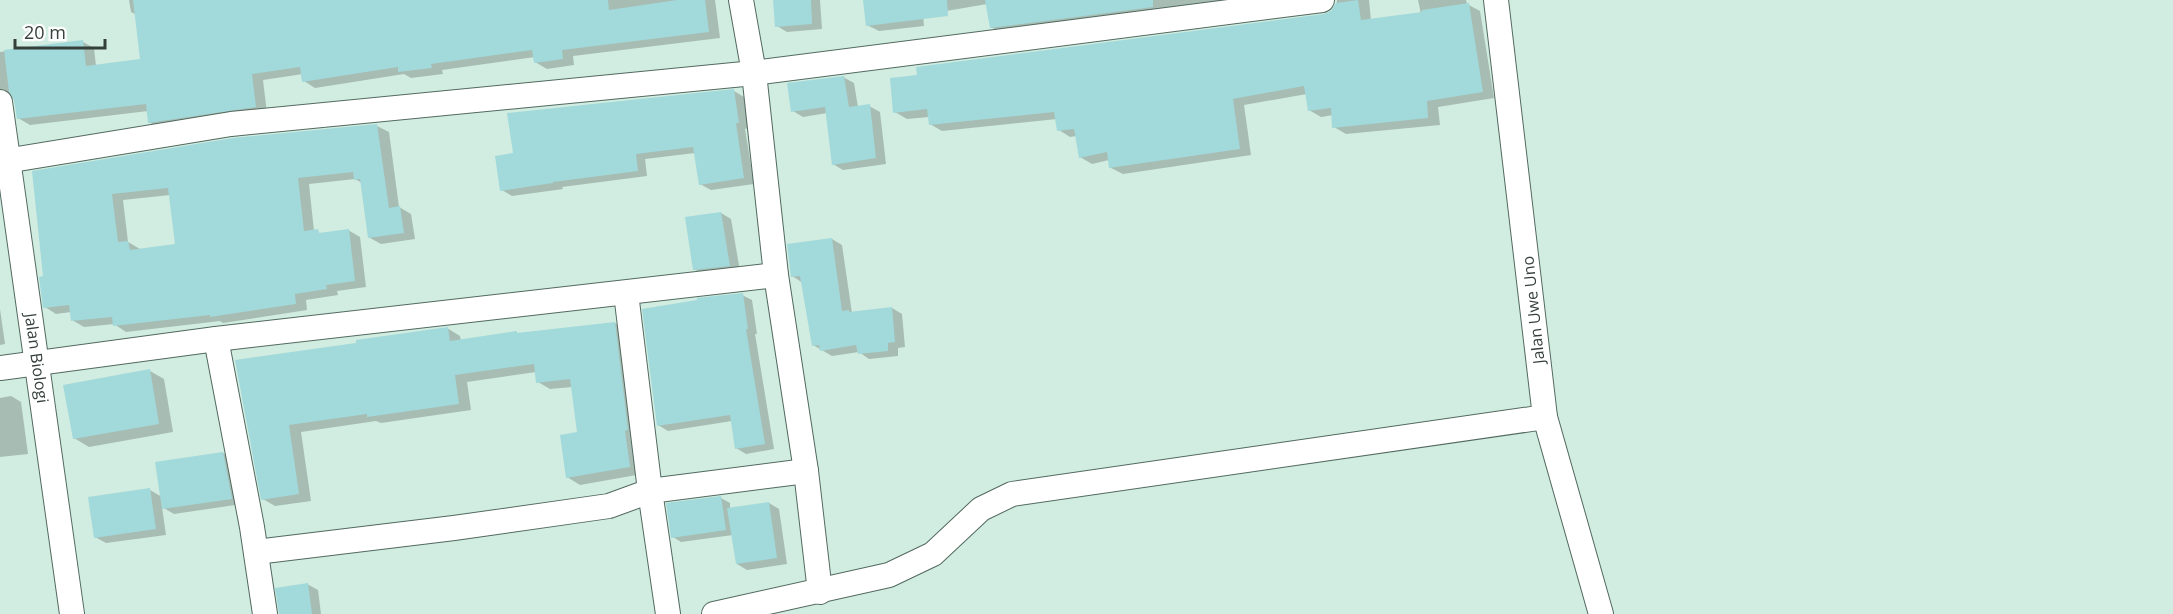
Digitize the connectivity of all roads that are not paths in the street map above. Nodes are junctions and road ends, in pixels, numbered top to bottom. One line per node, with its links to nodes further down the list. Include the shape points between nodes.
1 (741, 0): 4 (street)
2 (1322, 0): 4 (street)
3 (1496, 0): 12 (street, Jalan Uwe Uno)
4 (754, 73): 6 (street, via 231,123); 7 (street)
5 (0, 102): 6 (street, Jalan Biologi)
6 (4, 162): 10 (street, Jalan Biologi)
7 (776, 275): 8 (street); 13 (street)
8 (626, 294): 9 (street); 14 (street)
9 (216, 339): 10 (street); 15 (street)
10 (38, 362): 11 (street); 17 (street, Jalan Biologi)
11 (0, 368)
12 (1545, 417): 16 (street, via 1012,494 981,509 933,554 889,575); 21 (street, Jalan Uwe Uno)
13 (806, 471): 14 (street); 16 (street)
14 (650, 491): 15 (street, via 609,506); 19 (street)
15 (256, 552): 18 (street)
16 (819, 591): 20 (street)
17 (72, 614)
18 (265, 614)
19 (668, 614)
20 (714, 614)
21 (1601, 614)

